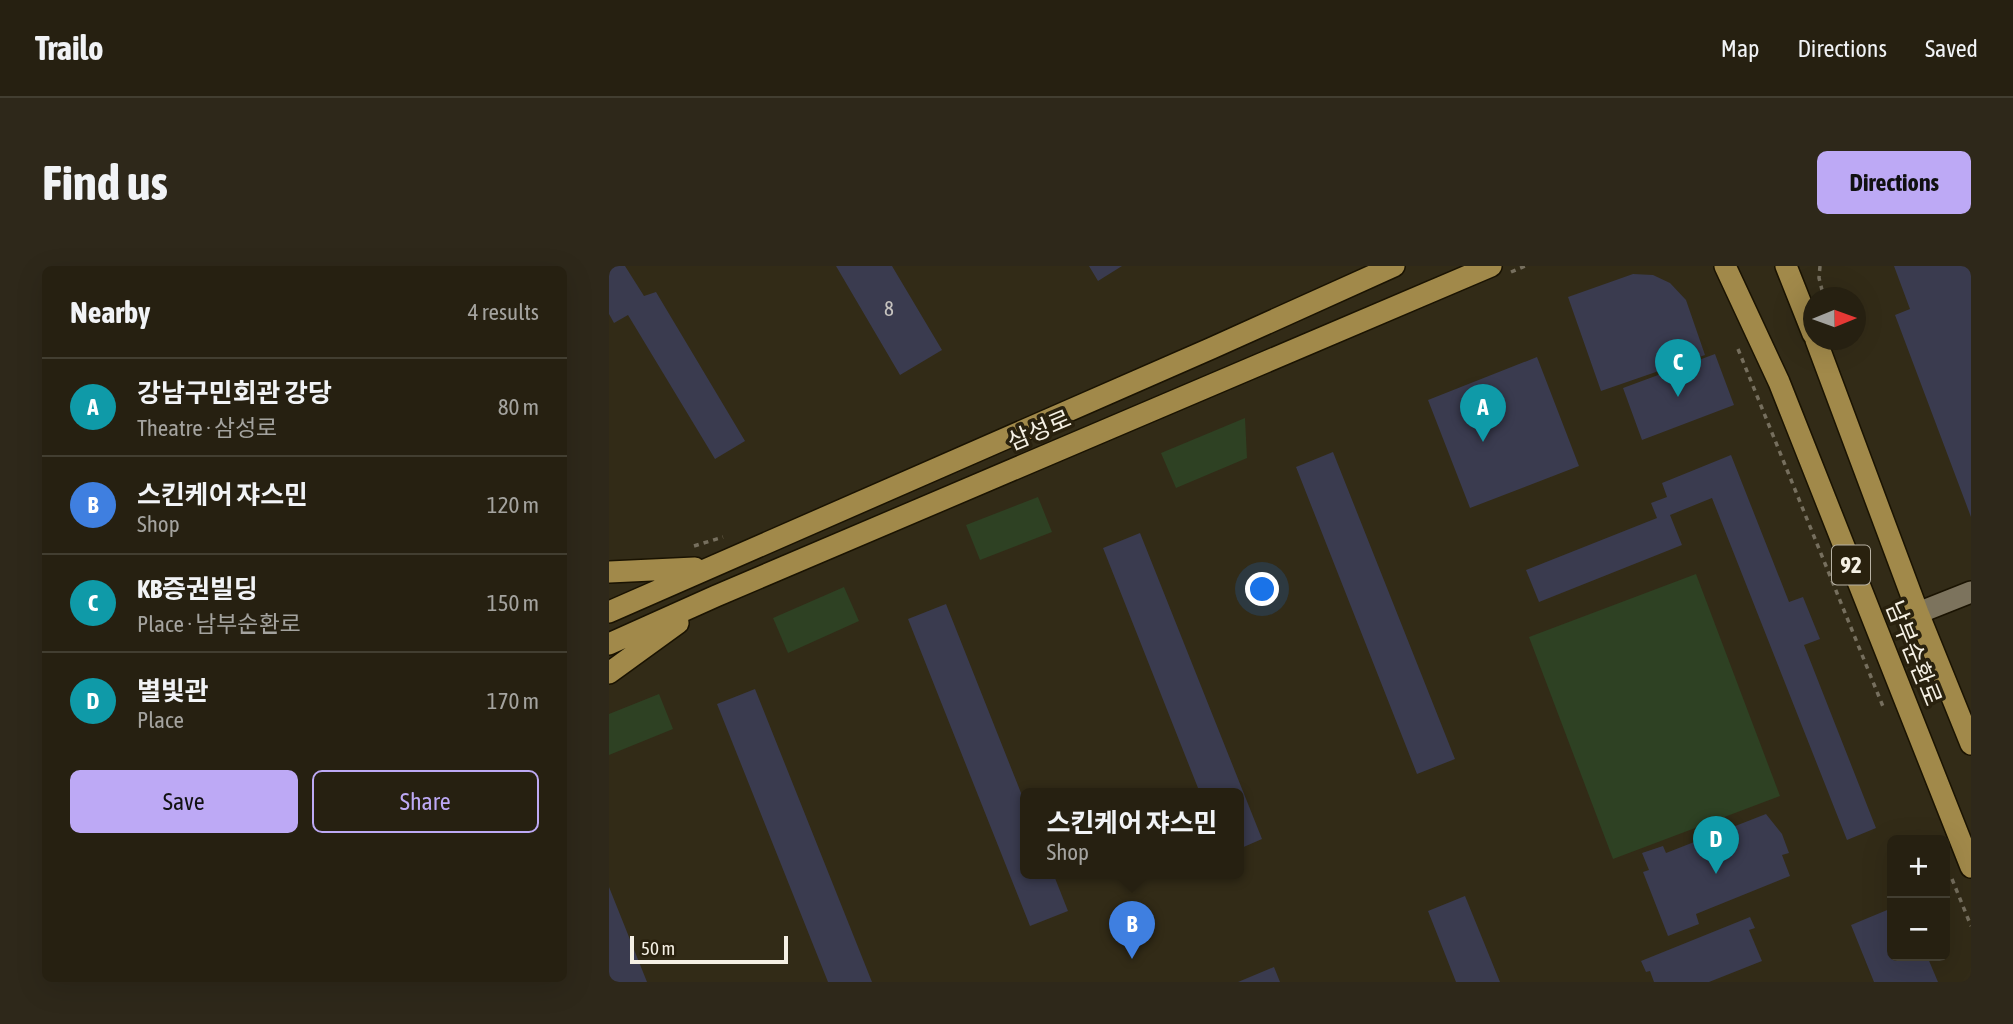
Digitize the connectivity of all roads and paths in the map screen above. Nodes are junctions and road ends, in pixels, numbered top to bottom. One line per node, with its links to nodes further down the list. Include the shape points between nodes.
1 (1394, 266): 12 (main road, 삼성로)
2 (1491, 266): 15 (main road, 삼성로)
3 (1725, 266): 22 (main road, 남부순환로 / 92, via 1779,382)
4 (1786, 266): 9 (main road)
5 (1801, 266): 7 (main road)
6 (1820, 266): 8 (path)
7 (1804, 287)
8 (1821, 287)
9 (1803, 308)
10 (1737, 346): 20 (path)
11 (1820, 350): 17 (main road, 남부순환로 / 92)
12 (708, 568): 13 (main road); 16 (main road, 삼성로)
13 (609, 572)
14 (1971, 592): 17 (lane)
15 (716, 596): 18 (main road, 삼성로); 19 (main road)
16 (609, 612)
17 (1918, 613): 21 (main road, 남부순환로 / 92)
18 (609, 644)
19 (609, 673)
20 (1885, 712)
21 (1971, 744)
22 (1971, 867)
23 (1950, 874): 24 (path)
24 (1971, 926)

